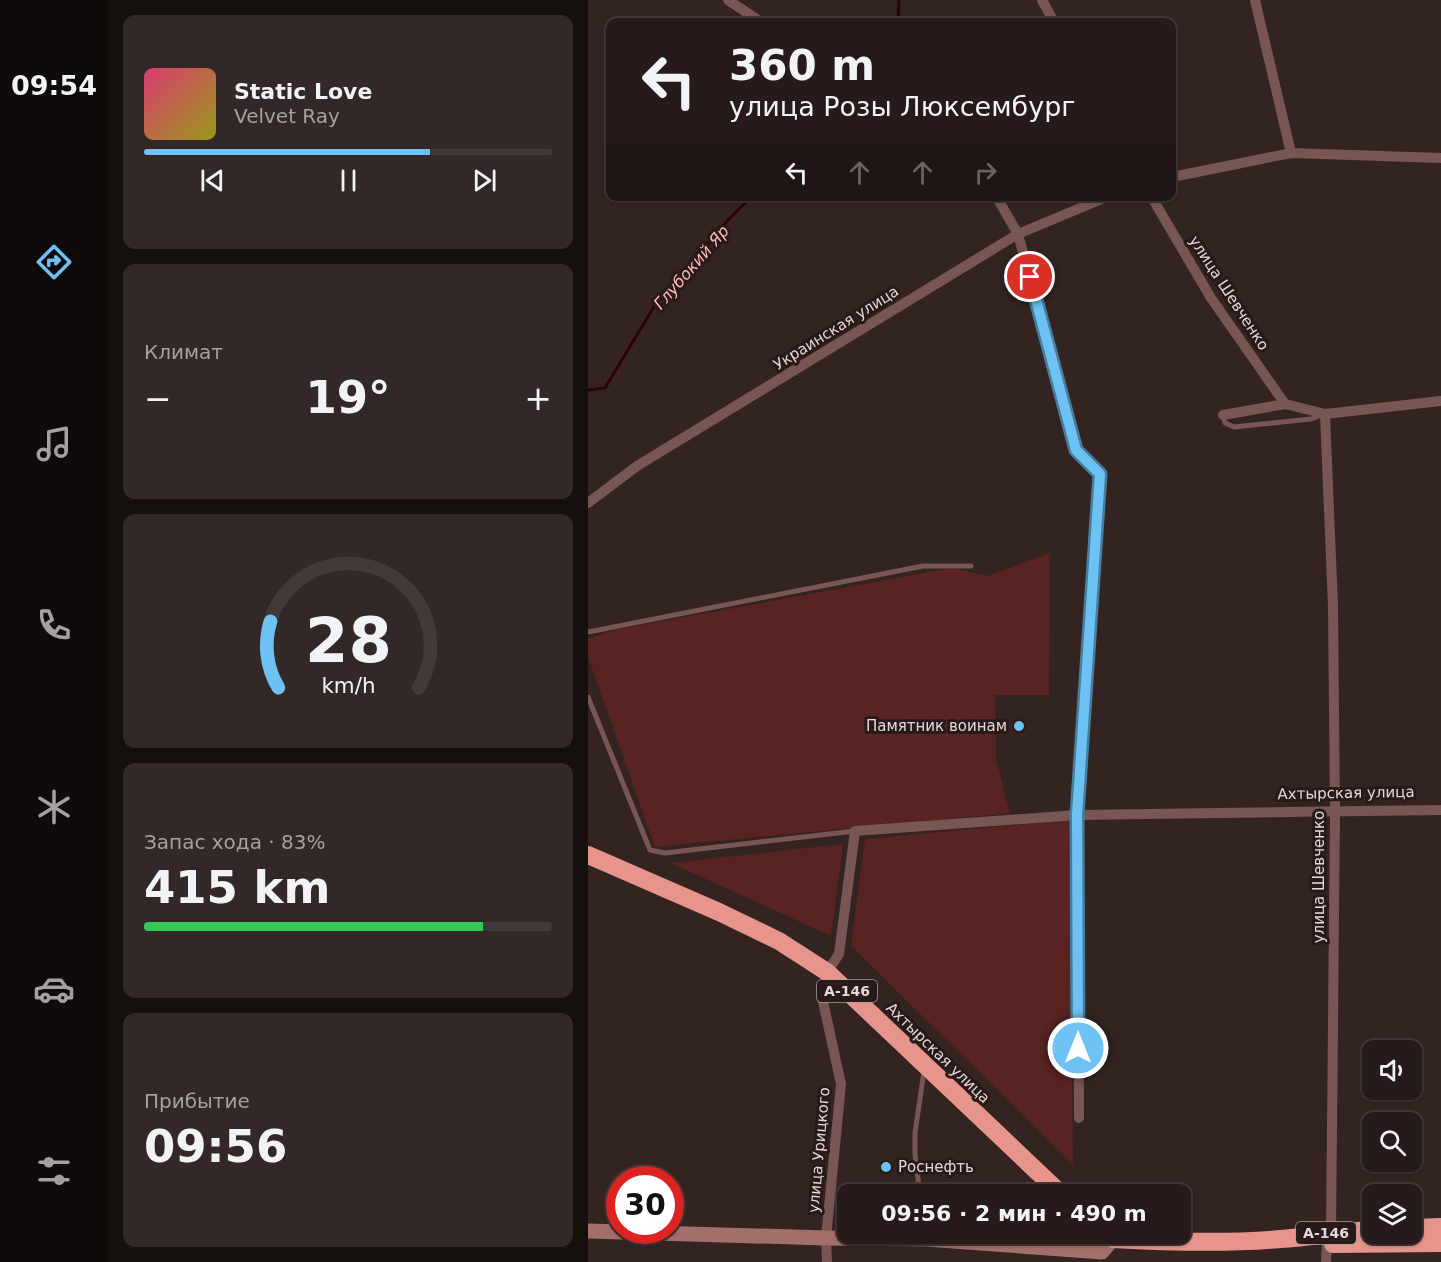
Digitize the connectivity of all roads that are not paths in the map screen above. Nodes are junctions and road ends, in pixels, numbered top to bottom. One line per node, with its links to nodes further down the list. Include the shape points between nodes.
1 (728, 0): 4 (street)
2 (1042, 0): 5 (street)
3 (1255, 0): 6 (street)
4 (755, 18)
5 (1052, 18)
6 (1291, 153): 7 (street); 8 (street)
7 (1441, 158)
8 (1176, 176)
9 (999, 201): 12 (street)
10 (1097, 201): 12 (street, Украинская улица)
11 (1154, 201): 14 (street, улица Шевченко, via 1211,298)
12 (1018, 234): 17 (street, Украинская улица, via 637,466); 23 (street, via 1076,450 1100,474)
13 (1441, 401): 15 (street)
14 (1285, 404): 15 (street); 16 (street)
15 (1325, 414): 16 (lane, via 1233,428); 22 (street, улица Шевченко, via 1333,606)
16 (1223, 416)
17 (588, 502)
18 (972, 566): 19 (lane, via 923,566)
19 (588, 632)
20 (588, 697): 24 (lane, via 650,849 665,853)
21 (1441, 810): 22 (street, Ахтырская улица)
22 (1335, 812): 23 (street, Ахтырская улица); 40 (street, улица Шевченко)
23 (1077, 815): 24 (street, Ахтырская улица); 28 (street)
24 (855, 831): 26 (street, улица Урицкого, via 839,954)
25 (588, 855): 26 (highway, Ахтырская улица / А-146, via 779,941)
26 (827, 972): 27 (highway, Ахтырская улица / А-146); 35 (street, улица Урицкого, via 822,997 841,1084)
27 (925, 1063): 29 (lane, via 915,1133); 30 (highway, Ахтырская улица / А-146)
28 (1079, 1118)
29 (920, 1184)
30 (1050, 1184)
31 (1441, 1227): 32 (highway)
32 (1422, 1228)
33 (588, 1231): 35 (street)
34 (1362, 1234): 40 (highway, А-146)
35 (826, 1238): 36 (street); 41 (street, улица Урицкого)
36 (837, 1238)
37 (1441, 1243): 40 (highway, А-146)
38 (1070, 1244): 39 (street)
39 (1106, 1246): 40 (highway, А-146, via 1281,1239)
40 (1328, 1246)
41 (827, 1262)

